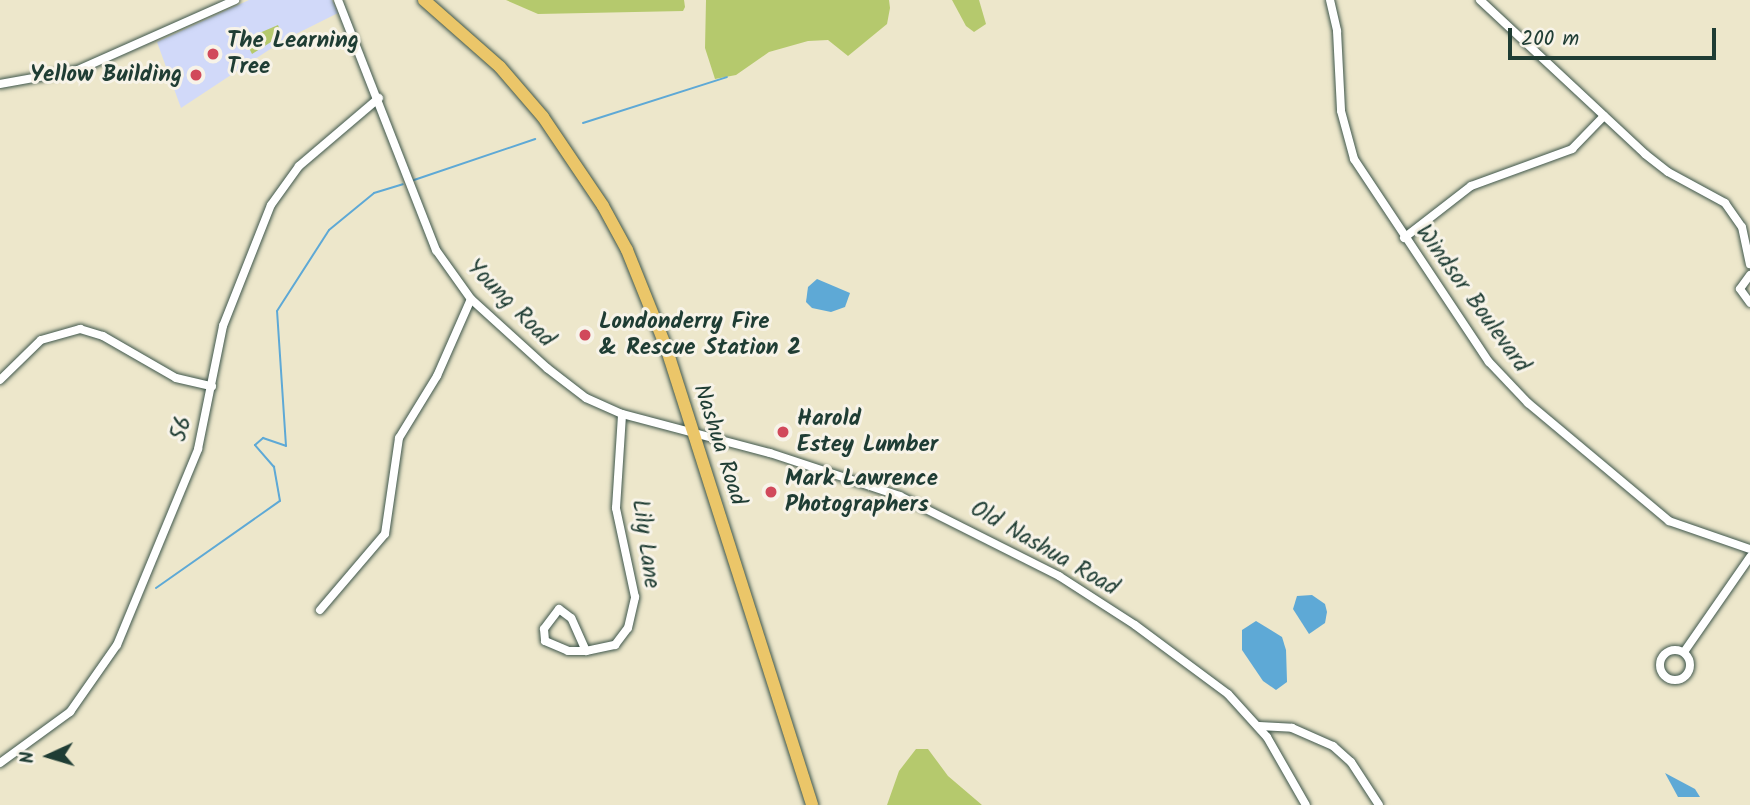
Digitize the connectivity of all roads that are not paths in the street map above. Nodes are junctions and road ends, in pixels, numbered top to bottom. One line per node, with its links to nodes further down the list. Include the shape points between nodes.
1 (235, 0): 6 (street, via 78,70)
2 (338, 0): 7 (street, Young Road)
3 (424, 0): 17 (main road, Nashua Road, via 500,67 553,130 603,206 640,279)
4 (1330, 0): 9 (street, Windsor Boulevard, via 1347,143)
5 (1480, 0): 8 (street)
6 (0, 84)
7 (379, 98): 12 (street, Young Road, via 428,236); 15 (street, 56, via 299,166 279,191 228,310)
8 (1604, 117): 9 (street, via 1573,149 1471,186); 10 (street, via 1668,172 1729,207 1742,227)
9 (1404, 238): 18 (street, Windsor Boulevard, via 1474,342 1528,403 1669,521)
10 (1750, 264)
11 (1750, 275): 13 (street, via 1740,289)
12 (471, 299): 16 (street, Young Road, via 572,389); 20 (street, via 437,376 399,438 385,534)
13 (1750, 303)
14 (0, 380): 15 (street, via 41,340 80,330 103,336 176,377)
15 (212, 386): 24 (street, 56, via 198,449 117,645 70,712)
16 (622, 414): 17 (street, Young Road); 21 (street, Lily Lane, via 615,508 635,597 628,628 615,645)
17 (693, 433): 23 (street, Old Nashua Road, via 855,480 959,522 1135,625 1214,683); 25 (main road, Nashua Road)
18 (1750, 549)
19 (1750, 557): 22 (street)
20 (320, 610)
21 (586, 651): 21 (street, Lily Lane, via 568,651 545,641 544,629 559,609 571,618)
22 (1684, 652)
23 (1259, 726): 26 (street, Old Nashua Road); 27 (street, via 1292,728 1333,746 1351,762)
24 (0, 762)
25 (812, 805)
26 (1306, 805)
27 (1379, 805)

